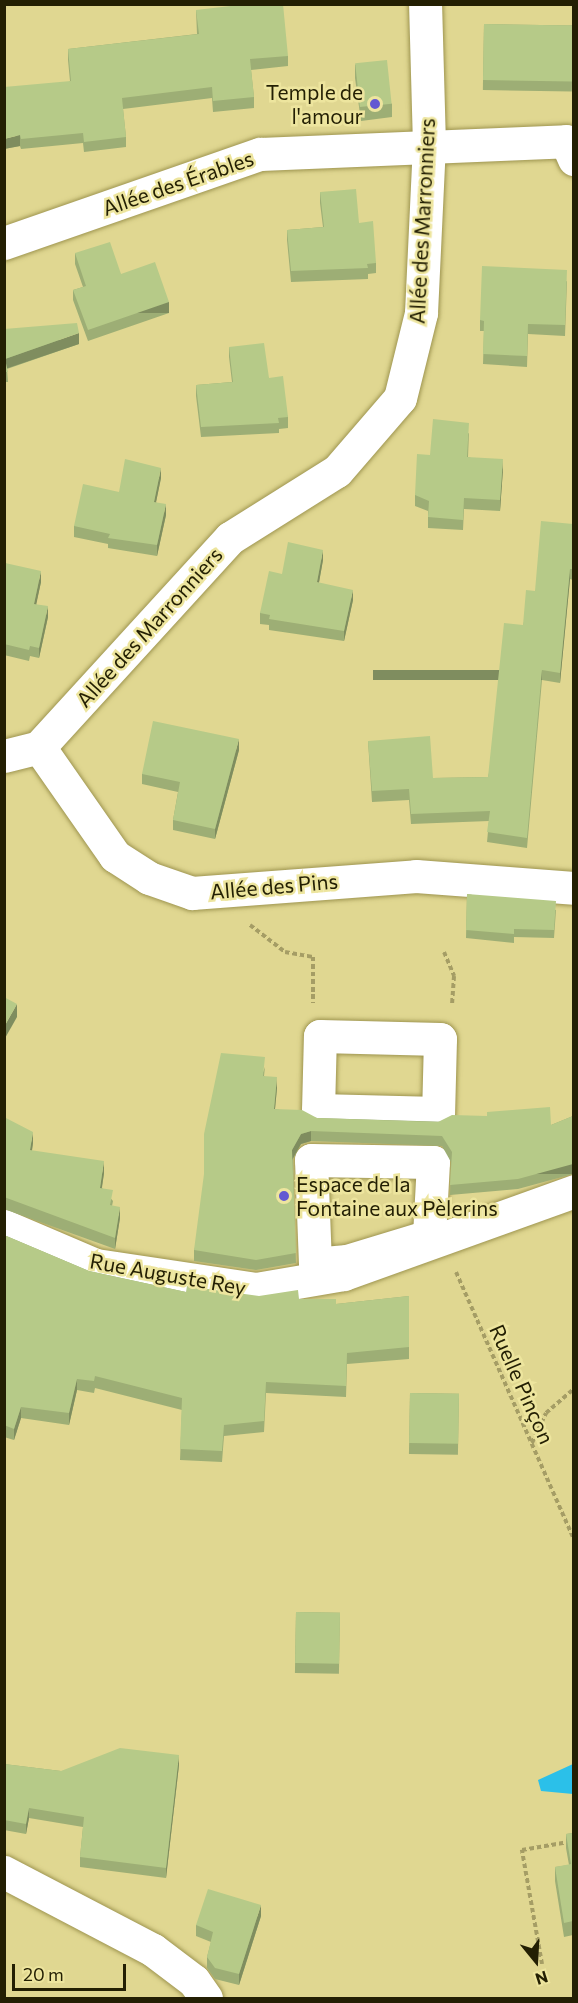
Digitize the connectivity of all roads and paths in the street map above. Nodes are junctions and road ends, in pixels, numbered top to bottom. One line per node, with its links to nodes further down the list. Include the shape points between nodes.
1 (425, 4): 2 (street, Allée des Marronniers)
2 (429, 145): 3 (street, Allée des Érables, via 566,141); 4 (street, Allée des Érables, via 260,154); 5 (street, Allée des Marronniers, via 421,313 400,398 337,471 230,538)
3 (573, 159)
4 (4, 243)
5 (39, 747): 6 (street); 8 (street, Allée des Pins, via 115,856 149,878 181,889)
6 (4, 756)
7 (573, 888): 8 (street, Allée des Pins, via 416,876 321,881)
8 (222, 893): 10 (path, via 255,930 285,952)
9 (444, 952): 11 (path, via 454,976 451,1040)
10 (313, 957)
11 (440, 1048)
12 (433, 1162): 12 (street, via 310,1160 315,1264 347,1261 429,1236)
13 (573, 1191): 15 (street, Rue Auguste Rey)
14 (4, 1226): 15 (street, Rue Auguste Rey, via 96,1265 256,1289 344,1274)
15 (442, 1242): 17 (path, Ruelle Pinçon)
16 (573, 1389): 17 (path, via 546,1413)
17 (531, 1443): 18 (path, Ruelle Pinçon)
18 (573, 1539)
19 (573, 1840): 21 (path, via 522,1850)
20 (4, 1872): 22 (street, via 153,1950 194,1981)
21 (542, 1964)
22 (206, 1998)

